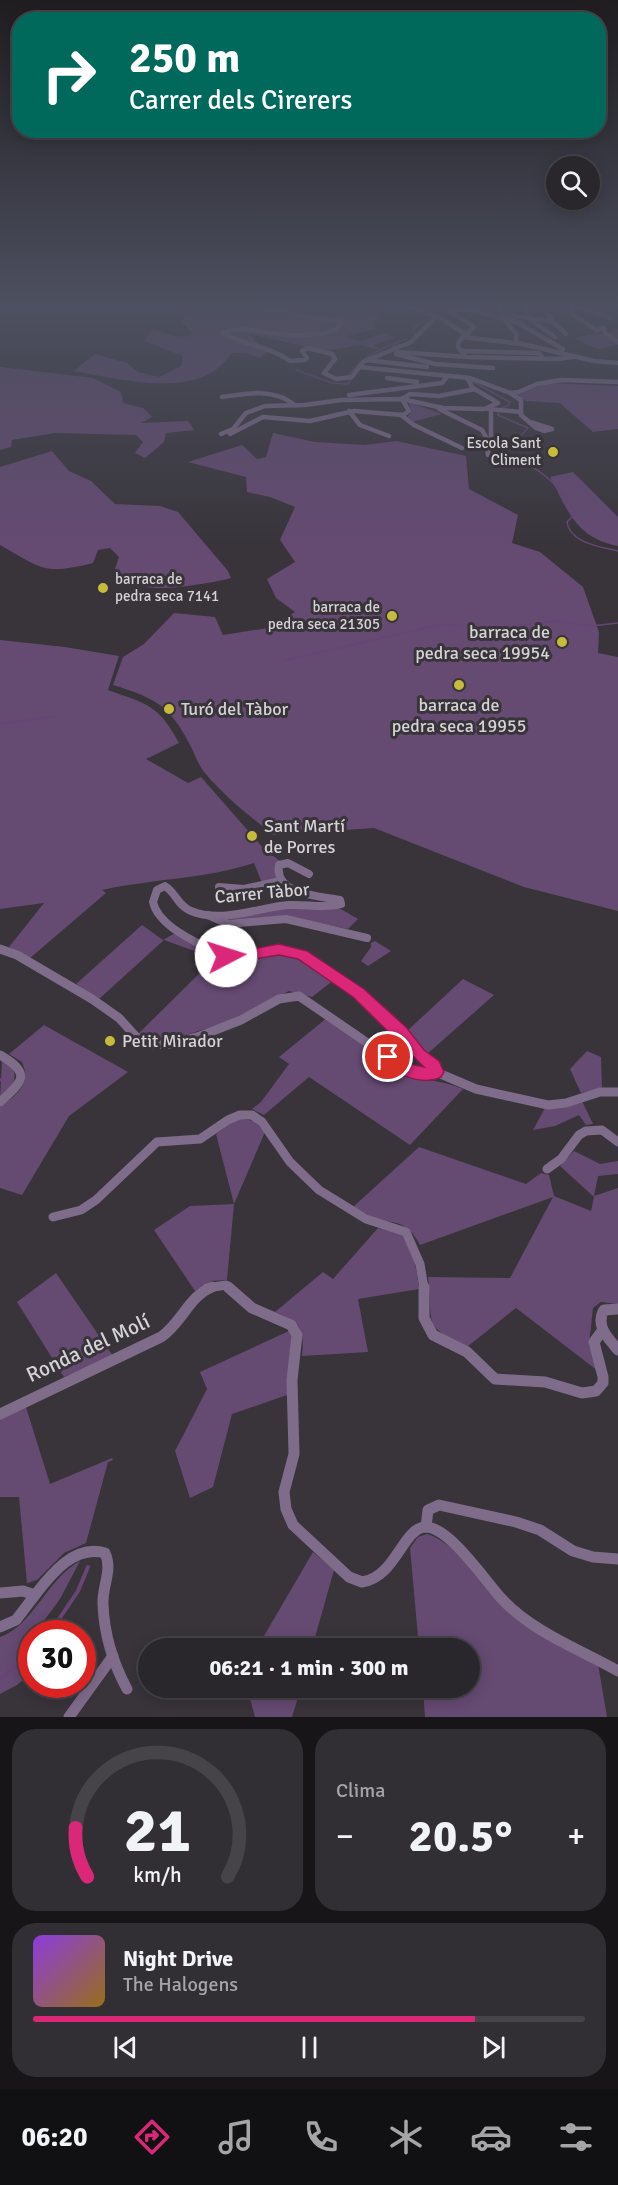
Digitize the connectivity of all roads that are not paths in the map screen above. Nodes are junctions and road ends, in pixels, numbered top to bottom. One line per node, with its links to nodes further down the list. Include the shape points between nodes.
1 (417, 386): 8 (street)
2 (473, 386): 5 (street)
3 (491, 386): 6 (street)
4 (532, 386): 6 (street)
5 (475, 389): 9 (street, via 439,396 410,394); 12 (street, via 498,402)
6 (510, 393): 14 (street, via 521,401)
7 (222, 397): 10 (street, via 270,393)
8 (341, 399): 9 (street); 10 (street)
9 (402, 399): 11 (street); 15 (street, via 409,411)
10 (295, 405): 13 (street, via 254,409 223,434 240,430 260,418 310,421)
11 (446, 410): 12 (street); 12 (street, via 483,431 488,454 492,442)
12 (489, 410): 14 (street)
13 (349, 411): 15 (street); 17 (street, via 359,424)
14 (521, 412): 16 (street)
15 (401, 415): 18 (street)
16 (530, 422)
17 (389, 436)
18 (462, 448)
19 (309, 874): 20 (street, Carrer Tàbor, via 283,863 277,870)
20 (280, 881): 21 (street, via 244,889); 22 (street, Carrer Tàbor, via 292,889 338,899 341,903)
21 (219, 887)
22 (207, 914): 23 (street, via 228,924 286,918); 26 (street, Carrer Tàbor, via 180,905 168,887 157,890 153,899 154,908 163,917 220,954 236,957 279,950 306,957 366,999)
23 (367, 938)
24 (0, 949): 26 (street, via 15,953 75,988 115,1015 135,1038 148,1045 168,1044 228,1026 290,995 309,1000 404,1068 432,1075)
25 (0, 1055): 28 (street, via 17,1065 21,1073 18,1086)
26 (436, 1072): 27 (street, via 476,1089 548,1105)
27 (618, 1092)
28 (0, 1102)
29 (618, 1142): 30 (street, via 602,1130 586,1131)
30 (547, 1169)
31 (53, 1217): 33 (street, via 81,1210 96,1200 157,1142 200,1139 228,1119 252,1115 319,1190 366,1219 406,1232 424,1281 424,1318 428,1328 442,1341 466,1352 495,1379 545,1382 582,1393 596,1391 603,1383 603,1370 594,1342)
32 (618, 1309): 33 (street, via 607,1308 602,1312)
33 (602, 1331): 34 (street)
34 (618, 1350)
35 (0, 1414): 36 (street, Ronda del Molí, via 168,1332 202,1291 226,1285 252,1308 291,1325 297,1335 292,1380 294,1454 284,1492 292,1525 349,1577 362,1582 382,1575 414,1532)
36 (426, 1527): 37 (street, via 428,1510 439,1505 516,1521 540,1530 573,1551); 42 (street, via 435,1529 452,1543 503,1600 529,1622)
37 (618, 1559)
38 (0, 1593): 39 (street, via 23,1591)
39 (35, 1595): 40 (street, via 16,1620); 41 (street, via 71,1558 102,1551 108,1560 103,1608)
40 (0, 1627)
41 (113, 1656): 43 (street); 44 (street)
42 (618, 1671)
43 (127, 1689)
44 (69, 1717)

